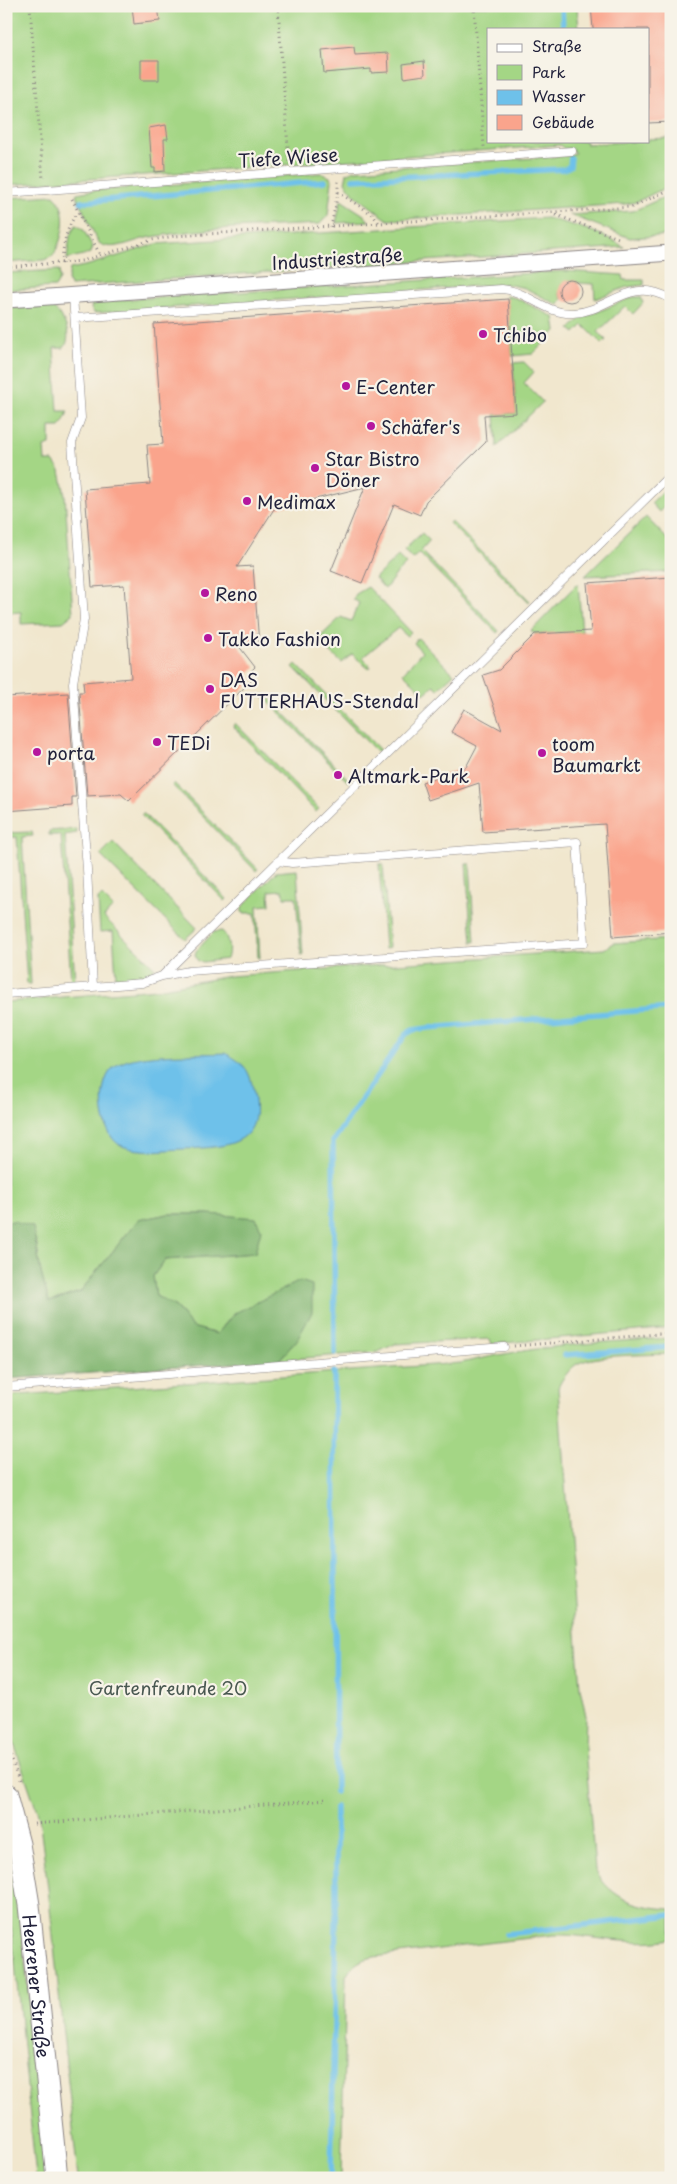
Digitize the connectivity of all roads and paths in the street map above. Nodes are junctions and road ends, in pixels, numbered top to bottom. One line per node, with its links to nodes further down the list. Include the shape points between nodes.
1 (30, 6): 10 (path)
2 (278, 6): 7 (path)
3 (474, 6): 5 (path)
4 (572, 151): 5 (lane, Tiefe Wiese)
5 (484, 158): 6 (lane, Tiefe Wiese)
6 (337, 168): 7 (lane, Tiefe Wiese); 11 (path)
7 (290, 172): 8 (lane, Tiefe Wiese)
8 (68, 189): 10 (lane, Tiefe Wiese); 13 (path)
9 (671, 189): 14 (path, via 632,208)
10 (44, 191): 12 (lane, Tiefe Wiese)
11 (338, 192): 15 (path, via 372,214); 16 (path)
12 (6, 193)
13 (77, 212): 19 (path); 20 (path, via 67,228)
14 (554, 213): 15 (path); 17 (path)
15 (380, 225): 16 (path)
16 (331, 227): 19 (path, via 175,236)
17 (624, 240)
18 (671, 253): 22 (street, Industriestraße)
19 (100, 255): 20 (path, via 82,262)
20 (62, 264): 21 (path)
21 (6, 267)
22 (74, 295): 24 (street, Industriestraße); 25 (lane)
23 (671, 299): 25 (lane, via 645,291 628,292 590,309 564,313 512,290 502,289)
24 (6, 300)
25 (76, 318): 29 (lane, via 81,418 72,443 84,619 73,682)
26 (671, 474): 27 (lane)
27 (278, 861): 28 (lane); 28 (lane, via 292,863 577,842 584,943 189,971)
28 (162, 976): 29 (lane, via 142,984)
29 (93, 987): 30 (lane)
30 (6, 994)
31 (671, 1334): 32 (path)
32 (504, 1347): 33 (lane)
33 (6, 1387)
34 (6, 1795): 37 (main road, Heerener Straße, via 19,1844 29,1905)
35 (326, 1800): 36 (path)
36 (30, 1825)
37 (57, 2178)

